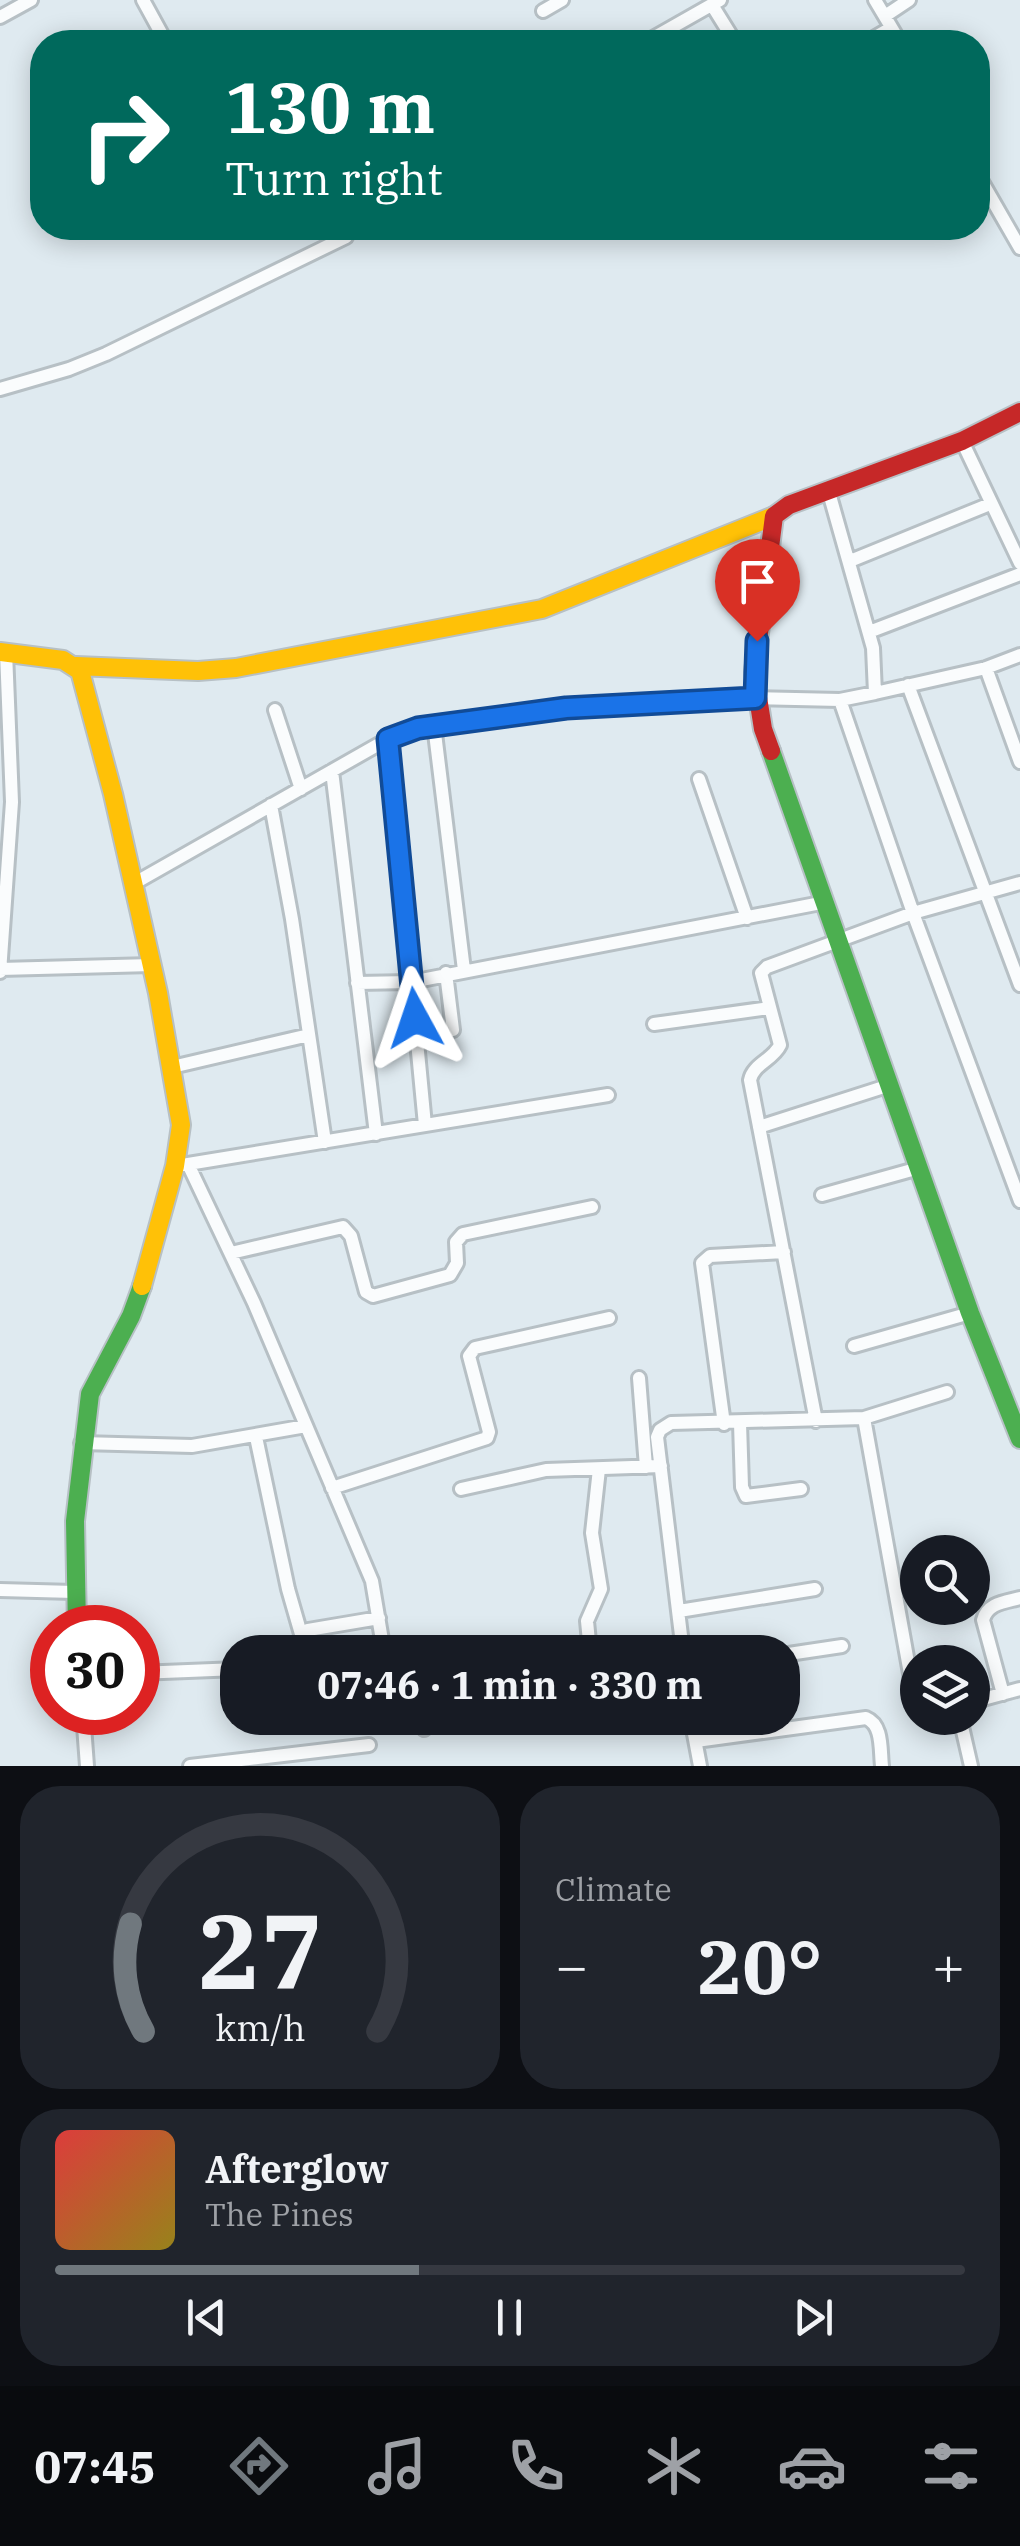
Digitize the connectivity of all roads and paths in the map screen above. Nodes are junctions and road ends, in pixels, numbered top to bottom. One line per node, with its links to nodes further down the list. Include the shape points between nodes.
1 (31, 0): 8 (street)
2 (143, 0): 10 (street)
3 (562, 0): 7 (street)
4 (875, 0): 9 (street)
5 (909, 0): 9 (street)
6 (716, 2): 11 (street); 12 (street)
7 (542, 11)
8 (0, 18)
9 (888, 22): 13 (street); 14 (street)
10 (159, 30)
11 (667, 30)
12 (729, 30)
13 (880, 30)
14 (893, 30)
15 (990, 196): 17 (street)
16 (340, 240): 18 (street, via 106,354)
17 (1020, 248)
18 (0, 388)
19 (1020, 412): 20 (street)
20 (962, 440): 21 (street); 22 (street)
21 (828, 489): 23 (street); 24 (street)
22 (990, 504): 24 (street); 25 (street)
23 (774, 516): 30 (street, via 512,617 236,668); 34 (street)
24 (850, 561): 27 (street)
25 (1020, 563)
26 (1020, 574): 27 (street)
27 (869, 632): 33 (street)
28 (3, 652): 30 (street); 52 (street, via 12,802)
29 (1020, 655): 31 (street)
30 (76, 666): 45 (street)
31 (986, 668): 32 (street); 39 (street)
32 (908, 686): 33 (street); 46 (street)
33 (876, 692): 35 (street)
34 (755, 698): 35 (street); 37 (street, via 566,708); 47 (street)
35 (840, 700): 48 (street)
36 (275, 710): 42 (street)
37 (434, 725): 38 (street); 53 (street)
38 (388, 739): 40 (street); 55 (street)
39 (1020, 762)
40 (332, 771): 42 (street); 56 (street)
41 (699, 779): 49 (street)
42 (301, 789): 43 (street)
43 (271, 805): 45 (street); 61 (street)
44 (1020, 883): 46 (street)
45 (132, 884): 51 (street)
46 (986, 892): 48 (street); 57 (street)
47 (826, 902): 49 (street); 50 (street)
48 (912, 914): 50 (street); 72 (street)
49 (747, 918): 53 (street)
50 (839, 938): 58 (street, via 764,970 760,980); 63 (street)
51 (152, 965): 52 (street); 62 (street)
52 (0, 970)
53 (464, 970): 54 (street)
54 (446, 974): 55 (street); 60 (street)
55 (412, 982): 56 (street); 65 (street)
56 (357, 983): 67 (street)
57 (1020, 985)
58 (769, 1008): 59 (street); 66 (street, via 780,1044 750,1075)
59 (654, 1024)
60 (453, 1030)
61 (309, 1034): 62 (street); 68 (street)
62 (172, 1067): 69 (street)
63 (890, 1085): 66 (street); 70 (street)
64 (608, 1095): 65 (street)
65 (425, 1125): 67 (street)
66 (759, 1127): 74 (street)
67 (376, 1134): 68 (street)
68 (325, 1142): 69 (street)
69 (181, 1165): 75 (street); 88 (street, via 131,1316 90,1394)
70 (920, 1168): 71 (street); 76 (street)
71 (822, 1196)
72 (1020, 1202)
73 (592, 1207): 75 (street, via 463,1234 450,1275 373,1296 343,1227)
74 (784, 1252): 82 (street); 84 (street, via 710,1256 702,1264)
75 (232, 1253): 85 (street)
76 (970, 1313): 78 (street); 87 (street)
77 (609, 1318): 91 (street, via 475,1348 469,1356 487,1438)
78 (854, 1346)
79 (639, 1378): 89 (street)
80 (947, 1392): 81 (street)
81 (864, 1418): 82 (street); 105 (street)
82 (816, 1420): 83 (street)
83 (740, 1423): 84 (street); 93 (street, via 746,1496)
84 (724, 1424): 89 (street, via 665,1426)
85 (306, 1426): 86 (street); 91 (street)
86 (256, 1437): 88 (street, via 192,1446); 101 (street)
87 (1020, 1438)
88 (81, 1443): 96 (street)
89 (653, 1466): 90 (street); 99 (street)
90 (600, 1469): 92 (street, via 546,1470); 103 (street, via 592,1533 601,1590 587,1621)
91 (332, 1488): 100 (street, via 372,1581)
92 (462, 1488)
93 (800, 1489)
94 (815, 1589): 99 (street)
95 (0, 1590): 96 (street)
96 (74, 1592): 98 (street)
97 (1020, 1598): 111 (street, via 985,1613)
98 (75, 1605)
99 (678, 1611): 104 (street)
100 (379, 1618): 101 (street); 102 (street)
101 (302, 1634)
102 (382, 1635)
103 (588, 1635)
104 (681, 1635)
105 (905, 1645)
106 (842, 1646): 107 (street)
107 (800, 1652)
108 (220, 1669): 109 (street)
109 (160, 1672)
110 (1020, 1690): 111 (street)
111 (1002, 1694): 112 (street)
112 (990, 1697)
113 (85, 1735): 118 (street)
114 (695, 1735): 116 (street)
115 (964, 1735): 122 (street)
116 (696, 1741): 120 (street); 121 (street, via 866,1718 878,1728)
117 (369, 1746): 119 (street)
118 (88, 1766)
119 (190, 1766)
120 (700, 1766)
121 (882, 1766)
122 (971, 1766)

